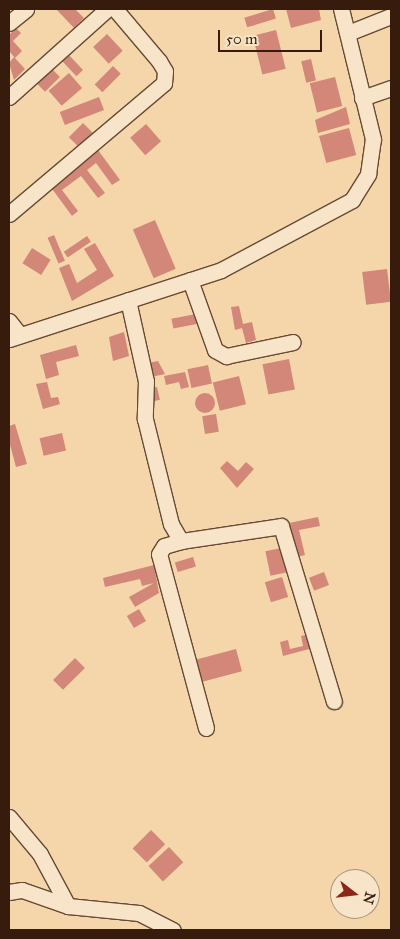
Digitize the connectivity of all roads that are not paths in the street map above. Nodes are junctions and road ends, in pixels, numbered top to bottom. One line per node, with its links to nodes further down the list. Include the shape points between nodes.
1 (26, 9): 6 (street)
2 (107, 9): 9 (street)
3 (115, 9): 11 (street, via 159,61 165,71 164,83)
4 (342, 9): 7 (street)
5 (391, 16): 7 (street)
6 (9, 23)
7 (348, 33): 10 (street)
8 (391, 88): 10 (street)
9 (9, 97)
10 (362, 98): 12 (street, via 373,148 368,174 352,200 278,242)
11 (9, 214)
12 (190, 280): 13 (street); 16 (street, via 215,350 226,356)
13 (128, 300): 15 (street); 17 (street, via 146,381 146,418 171,524)
14 (9, 321): 15 (street)
15 (14, 337)
16 (293, 342)
17 (181, 540): 18 (street, via 281,526); 19 (street, via 164,546 159,554)
18 (334, 702)
19 (206, 728)
20 (9, 817): 22 (street, via 40,854)
21 (9, 892): 22 (street, via 22,890)
22 (68, 906): 23 (street, via 139,913)
23 (173, 930)

